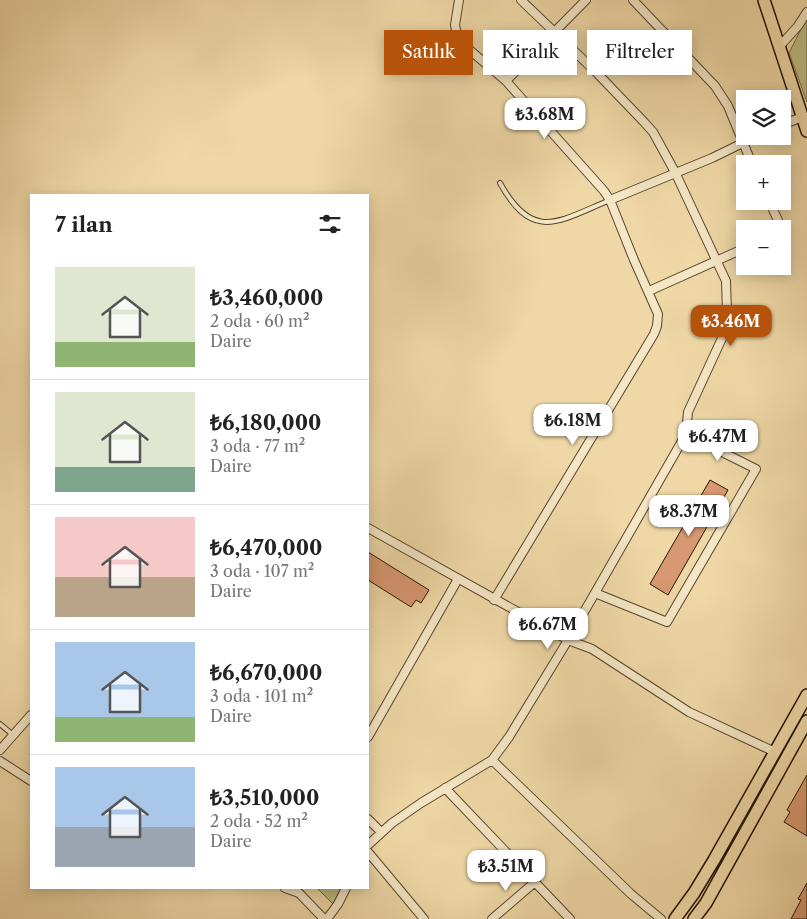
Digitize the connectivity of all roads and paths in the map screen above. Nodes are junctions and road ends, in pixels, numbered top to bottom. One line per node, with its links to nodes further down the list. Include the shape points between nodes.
1 (459, 0): 12 (street, via 454,25 458,40)
2 (521, 0): 7 (street)
3 (586, 0): 8 (street)
4 (634, 0): 15 (street, via 715,86)
5 (764, 0): 9 (main road)
6 (807, 12): 9 (street)
7 (555, 30)
8 (557, 30)
9 (779, 48): 13 (main road)
10 (577, 53): 18 (street, via 644,122)
11 (512, 75): 12 (street)
12 (506, 81): 20 (street)
13 (802, 117): 14 (street); 16 (main road)
14 (791, 121)
15 (736, 127)
16 (807, 131)
17 (738, 145): 18 (street)
18 (675, 172): 20 (street); 22 (street)
19 (500, 182): 20 (lane, via 520,211 535,221 558,222)
20 (610, 200): 23 (street)
21 (736, 252): 22 (street)
22 (717, 261): 23 (street); 24 (street, via 726,281 726,324 719,348 688,412)
23 (648, 291): 28 (street, via 658,314 654,334)
24 (686, 434): 27 (street); 27 (street, via 756,469 667,622)
25 (369, 529): 26 (street)
26 (458, 578): 28 (street); 34 (street)
27 (595, 593): 29 (street)
28 (494, 600): 29 (street)
29 (568, 640): 39 (street, via 592,649 689,712); 40 (street)
30 (807, 695): 39 (main road)
31 (30, 716): 36 (street)
32 (369, 720): 34 (street)
33 (807, 721): 57 (main road)
34 (375, 723): 37 (street)
35 (0, 724): 36 (lane)
36 (13, 735): 38 (street)
37 (369, 735)
38 (0, 750)
39 (775, 752): 56 (main road, via 704,876)
40 (492, 760): 43 (street); 55 (street)
41 (0, 761): 42 (street)
42 (30, 779)
43 (444, 788): 45 (street); 48 (street)
44 (369, 820): 45 (street)
45 (382, 832): 46 (street)
46 (369, 844)
47 (369, 853): 52 (street)
48 (535, 882): 53 (street); 54 (street)
49 (288, 889): 51 (street, via 299,893)
50 (346, 889): 51 (street)
51 (325, 919)
52 (424, 919)
53 (492, 919)
54 (570, 919)
55 (661, 919)
56 (675, 919)
57 (694, 919)

